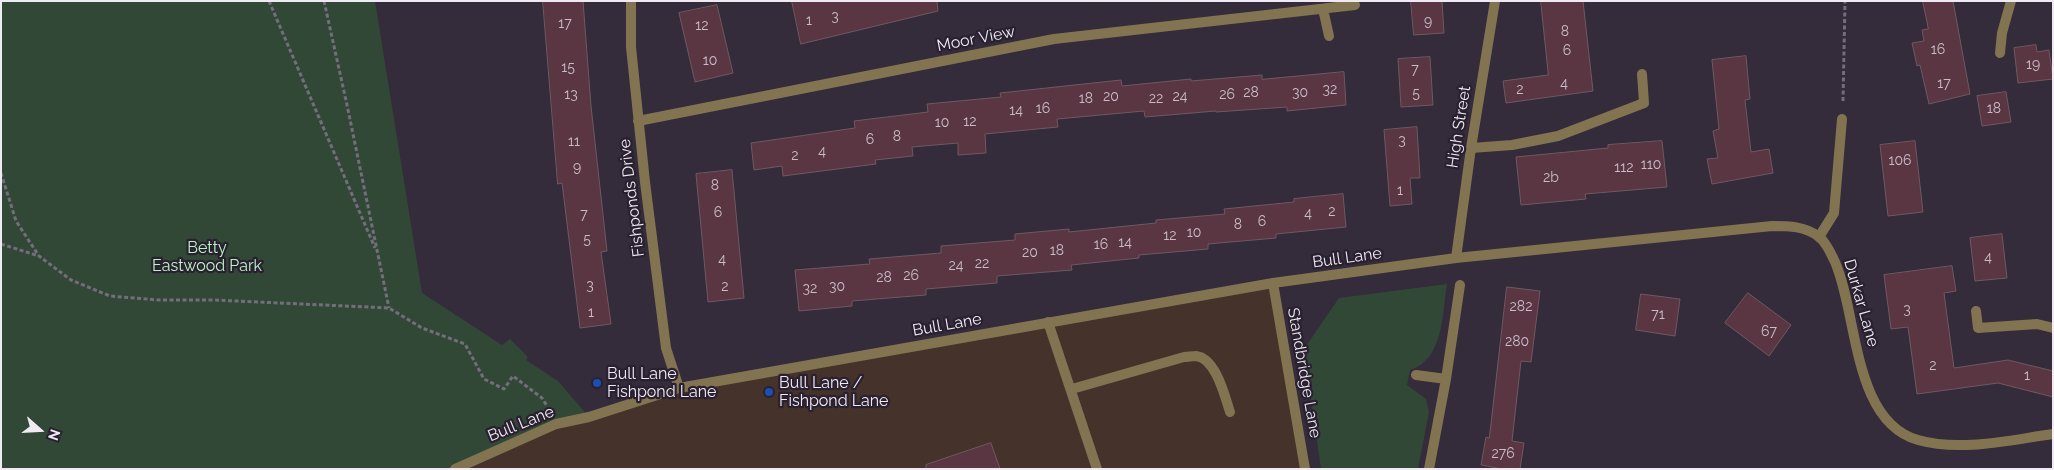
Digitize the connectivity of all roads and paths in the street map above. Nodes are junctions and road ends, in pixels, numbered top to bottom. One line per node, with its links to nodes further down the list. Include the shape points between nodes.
1 (269, 1): 18 (path)
2 (324, 1): 18 (path)
3 (631, 1): 13 (street, Fishponds Drive, via 631,47)
4 (1495, 1): 14 (street, High Street)
5 (1845, 1): 12 (path)
6 (2011, 1): 10 (street)
7 (1355, 5): 8 (street, Moor View)
8 (1323, 9): 9 (street); 13 (street, Moor View, via 1054,39)
9 (1329, 36)
10 (2000, 53)
11 (1642, 74): 14 (street, via 1644,103 1558,136 1512,145)
12 (1842, 119): 16 (street, via 1834,213)
13 (638, 121): 29 (street, Fishponds Drive, via 666,348)
14 (1471, 148): 20 (street, High Street)
15 (1, 173): 19 (path, via 16,221)
16 (1819, 237): 20 (street, via 1793,226 1772,226); 33 (street, Durkar Lane, via 1830,251 1840,274 1874,403 1900,432 1917,440 1947,445)
17 (1, 244): 19 (path)
18 (378, 255): 23 (path)
19 (39, 256): 23 (path, via 71,280 110,296)
20 (1456, 258): 21 (street, Bull Lane)
21 (1273, 283): 25 (street, Bull Lane); 36 (street, Standbridge Lane)
22 (1460, 285): 28 (street)
23 (389, 308): 32 (path, via 422,328 465,344 484,379 504,389 513,376 542,398)
24 (1976, 311): 26 (street, via 1978,328 2037,324)
25 (1048, 322): 29 (street, Bull Lane); 30 (street)
26 (2053, 328)
27 (1416, 375): 28 (street)
28 (1446, 379): 37 (street)
29 (679, 388): 32 (street, Bull Lane, via 589,417)
30 (1072, 389): 31 (street, via 1197,356 1205,360 1219,378); 35 (street)
31 (1230, 412)
32 (556, 424): 34 (street, Bull Lane)
33 (2053, 434)
34 (455, 469)
35 (1097, 469)
36 (1305, 469)
37 (1429, 469)

